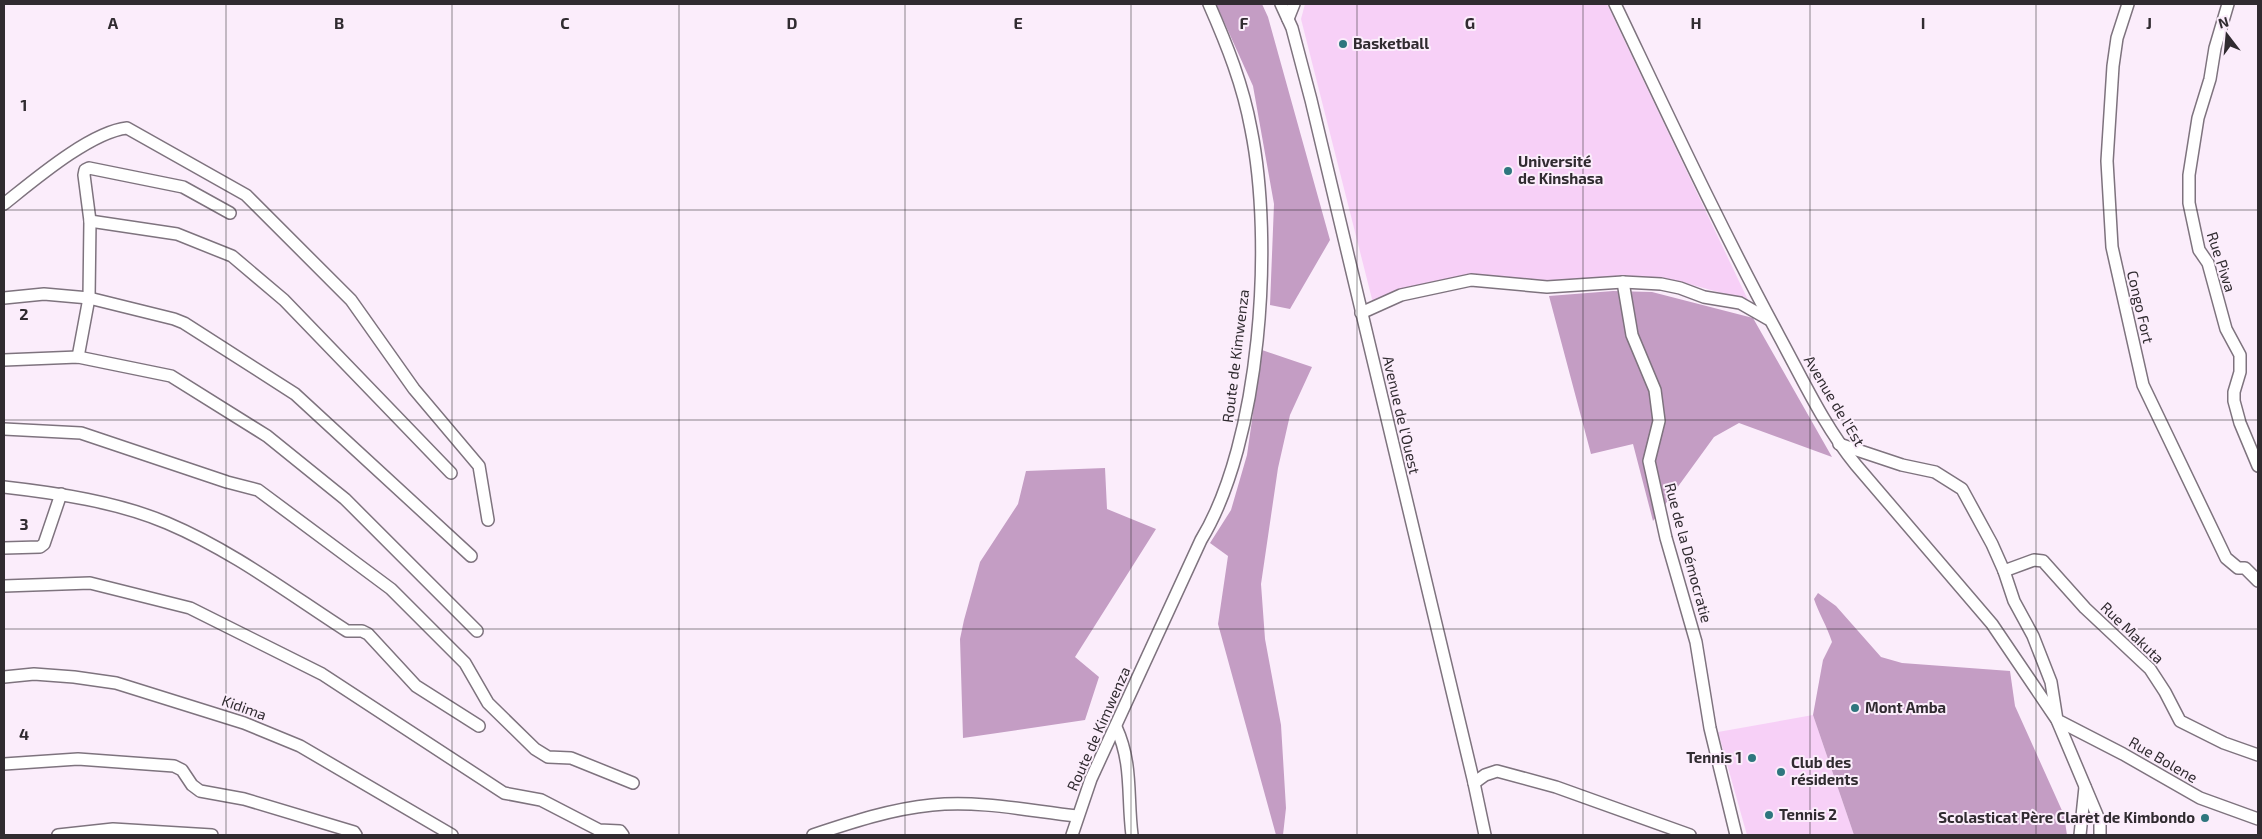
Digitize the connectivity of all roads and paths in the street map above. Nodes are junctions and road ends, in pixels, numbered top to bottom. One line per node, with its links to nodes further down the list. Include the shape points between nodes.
1 (1209, 4): 34 (street, Route de Kimwenza, via 1236,70 1256,153 1262,224 1255,353 1245,418 1223,493)
2 (1281, 4): 7 (street, Avenue de l'Ouest)
3 (1294, 4): 7 (street)
4 (1614, 4): 15 (street, Avenue de l'Est)
5 (2128, 4): 28 (street, Congo Fort, via 2114,57 2107,161 2112,247 2118,279 2142,385 2154,411 2226,558 2238,568 2245,568)
6 (2228, 4): 20 (street, Rue Piwa, via 2198,118 2189,175 2189,203 2199,250 2208,263 2226,329 2240,355 2234,401)
7 (1288, 19): 14 (street, Avenue de l'Ouest, via 1311,100)
8 (4, 204): 24 (street, via 54,164 109,131 127,128 246,195 351,300 414,389 477,462)
9 (230, 213): 10 (street, via 183,187 90,168 84,175)
10 (90, 221): 13 (street); 21 (street, via 177,234 232,256 284,300)
11 (1623, 282): 14 (street, via 1546,287 1467,280 1401,295); 15 (street, via 1660,284 1740,303); 52 (street, Rue de la Démocratie, via 1632,335 1655,390 1659,421 1649,461 1666,538 1696,642 1710,728)
12 (4, 298): 13 (street, via 44,294)
13 (89, 298): 16 (street); 26 (street, via 179,320 295,394)
14 (1361, 312): 38 (street, Avenue de l'Ouest)
15 (1770, 320): 19 (street, Avenue de l'Est)
16 (78, 358): 17 (street); 30 (street, via 171,376 267,436 349,502)
17 (4, 360)
18 (4, 429): 37 (street, via 81,433 258,490 391,589 465,663 488,703 535,749 548,757 571,758)
19 (1839, 444): 27 (street, via 1902,465 1935,472 1957,485); 32 (street, Avenue de l'Est, via 1992,624)
20 (2258, 466)
21 (451, 473)
22 (4, 488): 23 (street)
23 (61, 494): 25 (street, via 44,544 40,547); 33 (street, via 165,522 252,567 347,631 368,634 416,686)
24 (488, 520)
25 (4, 548)
26 (471, 556)
27 (2004, 571): 32 (street, via 2051,682); 35 (street, Rue Makuta, via 2034,560 2043,561 2085,608 2150,669 2180,721)
28 (2258, 581)
29 (4, 586): 46 (street, via 90,583 190,608 322,674 504,792 541,800 599,830 620,831)
30 (477, 631)
31 (4, 677): 45 (street, Kidima, via 34,674 116,682 244,723 300,746)
32 (2057, 720): 39 (street, Avenue de l'Est); 41 (street, Rue Bolene, via 2200,798)
33 (479, 726)
34 (1116, 726): 40 (street, Route de Kimwenza); 49 (street, via 1129,766)
35 (2258, 756)
36 (4, 764): 44 (street, via 78,760 174,766 182,770 200,791 244,799)
37 (633, 783)
38 (1474, 783): 50 (street, Avenue de l'Ouest); 51 (street, via 1485,774 1497,771 1556,787)
39 (2085, 785): 53 (street); 54 (street, Avenue de l'Est, via 2100,822)
40 (1077, 816): 47 (street, via 971,804 932,805 862,818); 48 (street, Route de Kimwenza)
41 (2258, 819)
42 (58, 835): 43 (street, via 113,829)
43 (212, 835)
44 (356, 835)
45 (452, 835)
46 (624, 835)
47 (813, 835)
48 (1072, 835)
49 (1132, 835)
50 (1485, 835)
51 (1690, 835)
52 (1736, 835)
53 (2080, 835)
54 (2100, 835)

